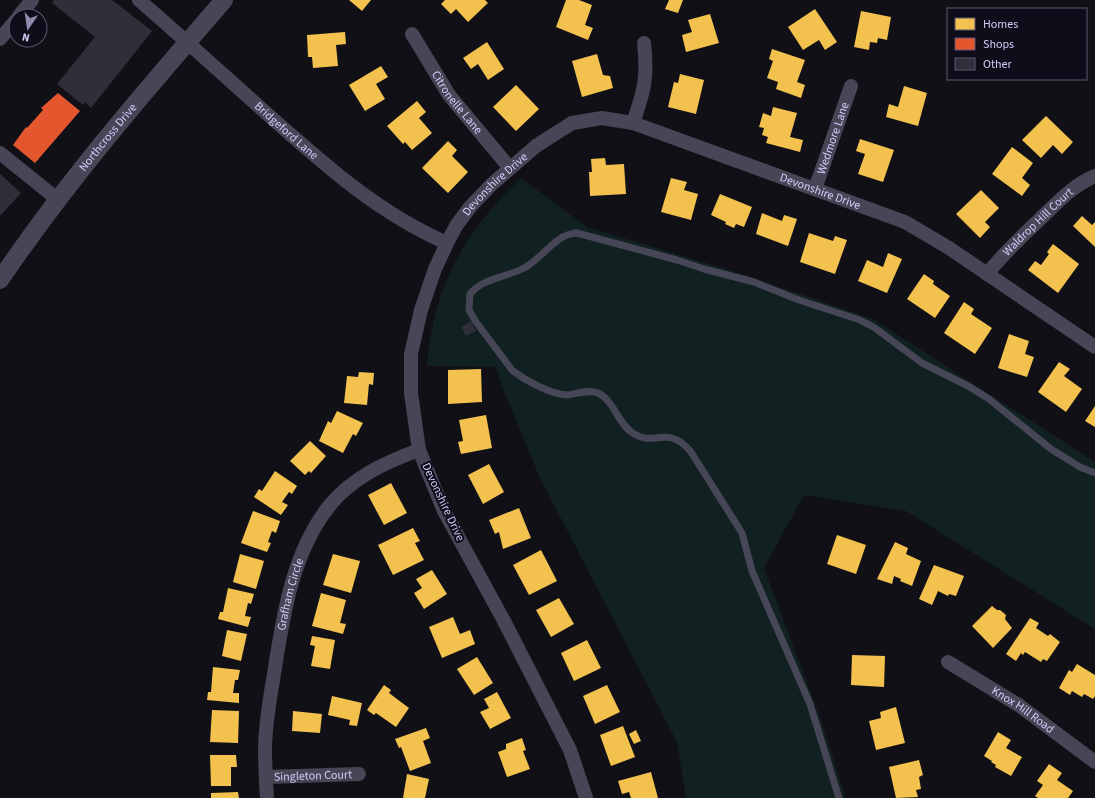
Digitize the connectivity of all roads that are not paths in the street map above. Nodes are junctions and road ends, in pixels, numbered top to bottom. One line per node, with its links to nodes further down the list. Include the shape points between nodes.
1 (32, 0): 4 (street)
2 (139, 0): 8 (street, Bridgeford Lane)
3 (224, 0): 8 (street, Northcross Drive)
4 (26, 8)
5 (8, 30): 7 (street)
6 (412, 34): 13 (street, Citronelle Lane, via 449,95)
7 (0, 39)
8 (188, 42): 16 (street, Northcross Drive); 17 (street, Bridgeford Lane, via 350,186 400,220)
9 (644, 44): 11 (street, via 647,76)
10 (851, 86): 15 (street, Wedmore Lane)
11 (633, 123): 13 (street, Devonshire Drive, via 602,118 572,123); 15 (street, Devonshire Drive)
12 (0, 153): 16 (street)
13 (509, 167): 17 (street, Devonshire Drive, via 470,207)
14 (1095, 176): 18 (street, Waldrop Hill Court, via 1077,186 1059,201 1003,254)
15 (815, 189): 18 (street, Devonshire Drive, via 905,222)
16 (57, 199): 19 (street, Northcross Drive)
17 (447, 244): 21 (street, Devonshire Drive, via 435,269 421,310 411,354 411,393)
18 (987, 274): 20 (street, Devonshire Drive)
19 (0, 280)
20 (1095, 347)
21 (419, 450): 26 (street, Grafham Circle, via 365,474 331,504 310,536 289,591 281,630 265,748); 28 (street, Devonshire Drive, via 444,511 570,750)
22 (1095, 473): 29 (lane, via 1051,449 989,399 922,363 860,320 754,282 577,233 568,233 537,260 524,268 481,284 470,294 469,310 476,322 518,375 561,394 598,393 605,397 632,433 642,438 676,439 691,452 742,533 752,571 810,704)
23 (948, 662): 24 (street, Knox Hill Road, via 1020,706)
24 (1095, 762)
25 (359, 774): 26 (street, Singleton Court)
26 (266, 777): 27 (street, Grafham Circle)
27 (267, 798)
28 (586, 798)
29 (839, 798)

